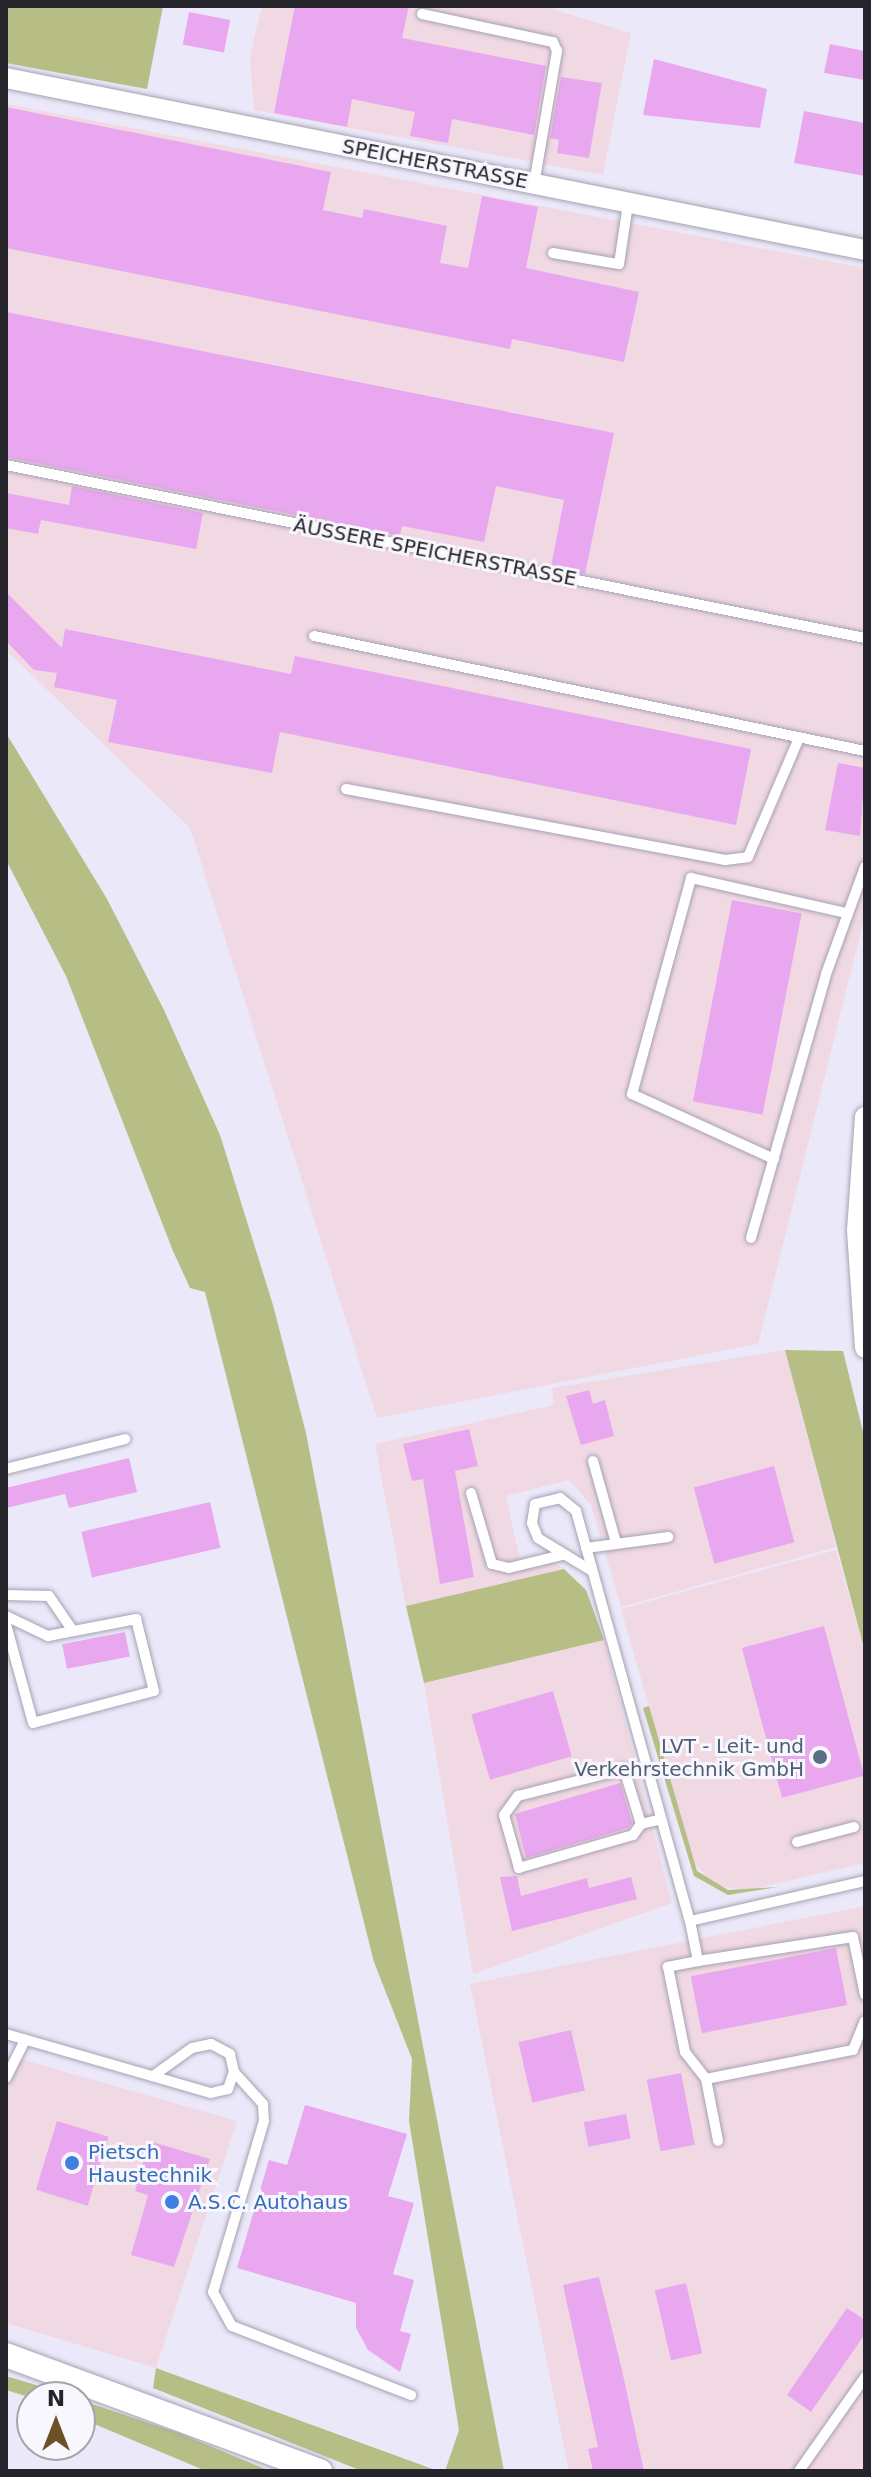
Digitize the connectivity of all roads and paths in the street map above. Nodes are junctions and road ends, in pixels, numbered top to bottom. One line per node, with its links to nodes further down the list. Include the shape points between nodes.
1 (422, 14): 3 (lane, via 553,42 557,51)
2 (6, 78): 3 (street, SPEICHERSTRASSE)
3 (534, 184): 4 (street, SPEICHERSTRASSE)
4 (628, 204): 5 (street, SPEICHERSTRASSE); 6 (lane, via 619,264)
5 (865, 250)
6 (553, 253)
7 (6, 465): 9 (lane, ÄUSSERE SPEICHERSTRASSE)
8 (314, 636): 10 (lane)
9 (865, 638)
10 (799, 738): 11 (lane); 12 (lane, via 748,857 725,860)
11 (865, 751)
12 (346, 789)
13 (865, 867): 14 (lane)
14 (846, 913): 16 (lane); 16 (lane, via 691,878 632,1094)
15 (865, 1117): 18 (street)
16 (774, 1159): 17 (lane)
17 (751, 1238)
18 (862, 1275): 19 (street)
19 (865, 1348)
20 (125, 1439): 22 (lane)
21 (593, 1461): 25 (lane)
22 (6, 1469)
23 (471, 1493): 27 (lane, via 492,1564 509,1568)
24 (668, 1537): 25 (lane)
25 (616, 1543): 26 (lane)
26 (586, 1548): 27 (lane, via 576,1511 560,1498 546,1497 535,1504 532,1523 538,1538); 28 (lane)
27 (562, 1555): 28 (lane)
28 (592, 1571): 33 (lane)
29 (6, 1595): 32 (lane, via 49,1596)
30 (6, 1616): 32 (lane, via 48,1636)
31 (6, 1624): 32 (lane, via 33,1723 154,1691 136,1619)
32 (73, 1631)
33 (659, 1820): 34 (lane); 38 (lane)
34 (641, 1824): 34 (lane, via 624,1769 518,1796 504,1815 519,1868 633,1835)
35 (854, 1827): 36 (lane)
36 (797, 1842)
37 (865, 1881): 38 (lane)
38 (690, 1921): 39 (lane)
39 (698, 1961): 40 (lane, via 844,1934 853,1937); 47 (lane, via 668,1967 685,2052)
40 (865, 1995)
41 (865, 2021): 47 (lane, via 853,2050)
42 (6, 2034): 43 (lane)
43 (25, 2040): 45 (lane); 46 (lane)
44 (234, 2072): 45 (lane, via 228,2089 211,2093); 45 (lane, via 230,2054 211,2044 192,2048); 51 (lane, via 263,2104 264,2121 213,2292 232,2326)
45 (153, 2076)
46 (6, 2078)
47 (706, 2079): 48 (lane)
48 (718, 2141)
49 (6, 2355): 52 (street)
50 (865, 2377): 53 (lane)
51 (411, 2395)
52 (320, 2471)
53 (799, 2471)

